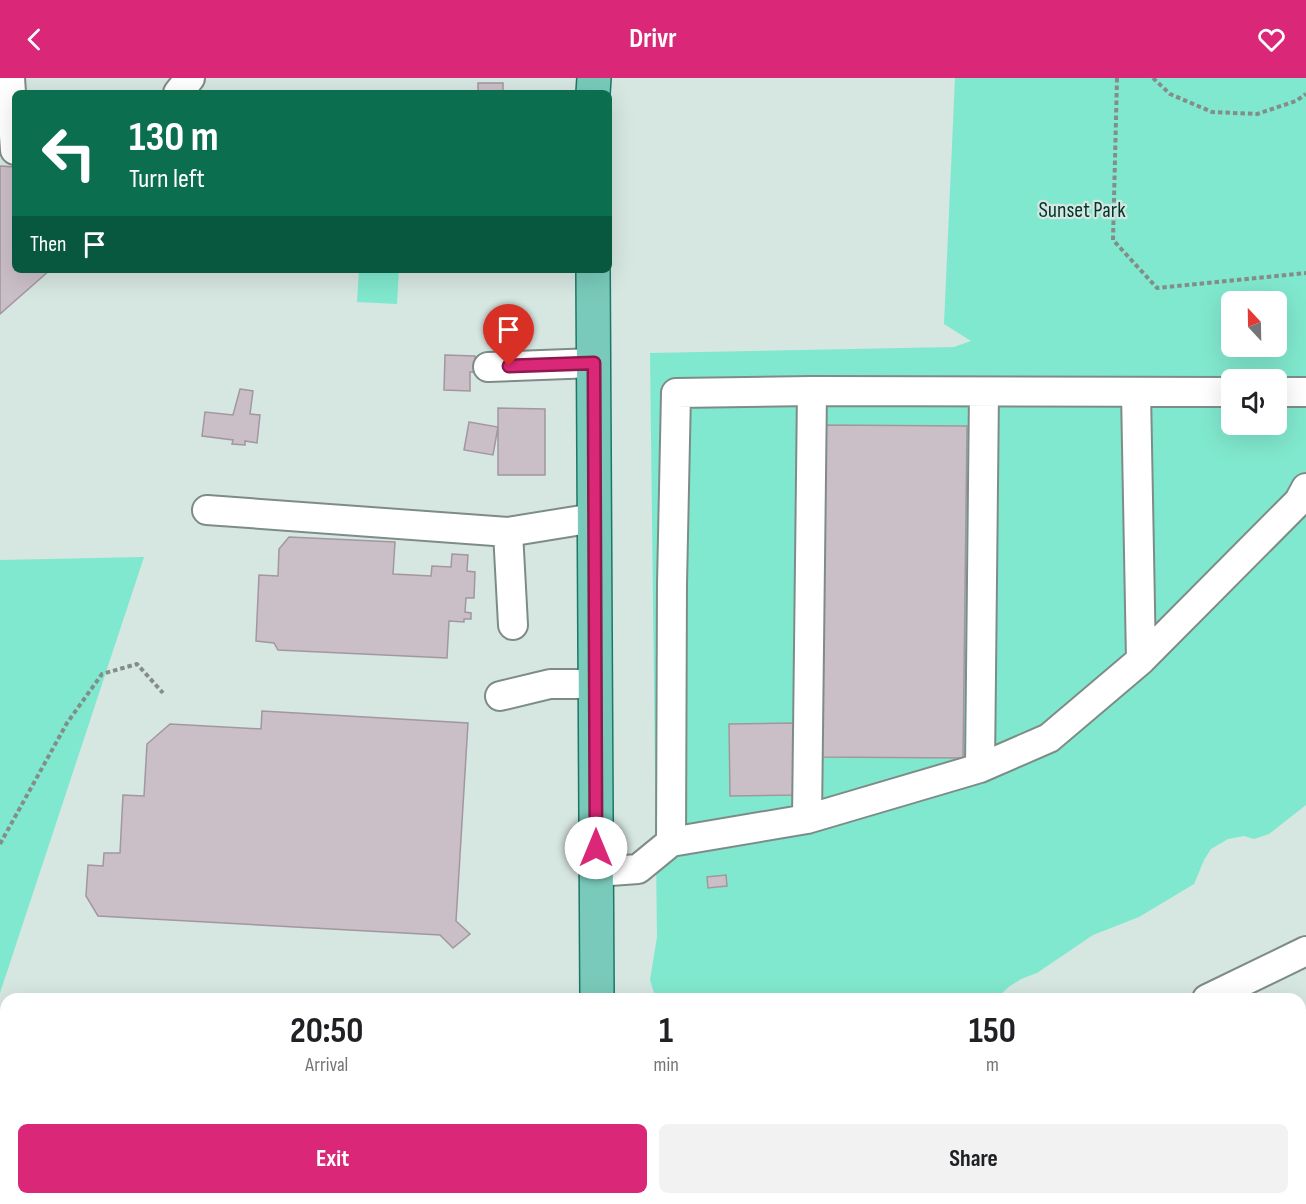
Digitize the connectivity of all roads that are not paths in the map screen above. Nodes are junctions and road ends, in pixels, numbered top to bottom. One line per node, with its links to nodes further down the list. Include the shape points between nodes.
1 (10, 78): 4 (street)
2 (190, 78): 3 (street)
3 (180, 90)
4 (12, 107)
5 (593, 273): 6 (main road)
6 (594, 363): 7 (street); 16 (main road)
7 (488, 367)
8 (812, 392): 9 (street); 23 (street); 24 (street, via 676,393)
9 (984, 392): 10 (street); 22 (street)
10 (1136, 392): 11 (street); 19 (street)
11 (1221, 392)
12 (1287, 392): 13 (street)
13 (1306, 392)
14 (1306, 488): 19 (street, via 1299,501)
15 (207, 510): 17 (street)
16 (594, 518): 17 (street); 20 (main road)
17 (508, 532): 18 (street)
18 (513, 625)
19 (1141, 660): 22 (street, via 1049,738)
20 (595, 684): 21 (street, via 550,684); 25 (main road)
21 (500, 696)
22 (980, 768): 23 (street)
23 (807, 819): 24 (street)
24 (671, 842): 25 (street, via 638,869)
25 (596, 872): 27 (main road)
26 (1306, 951): 28 (street)
27 (597, 993)
28 (1220, 993)

